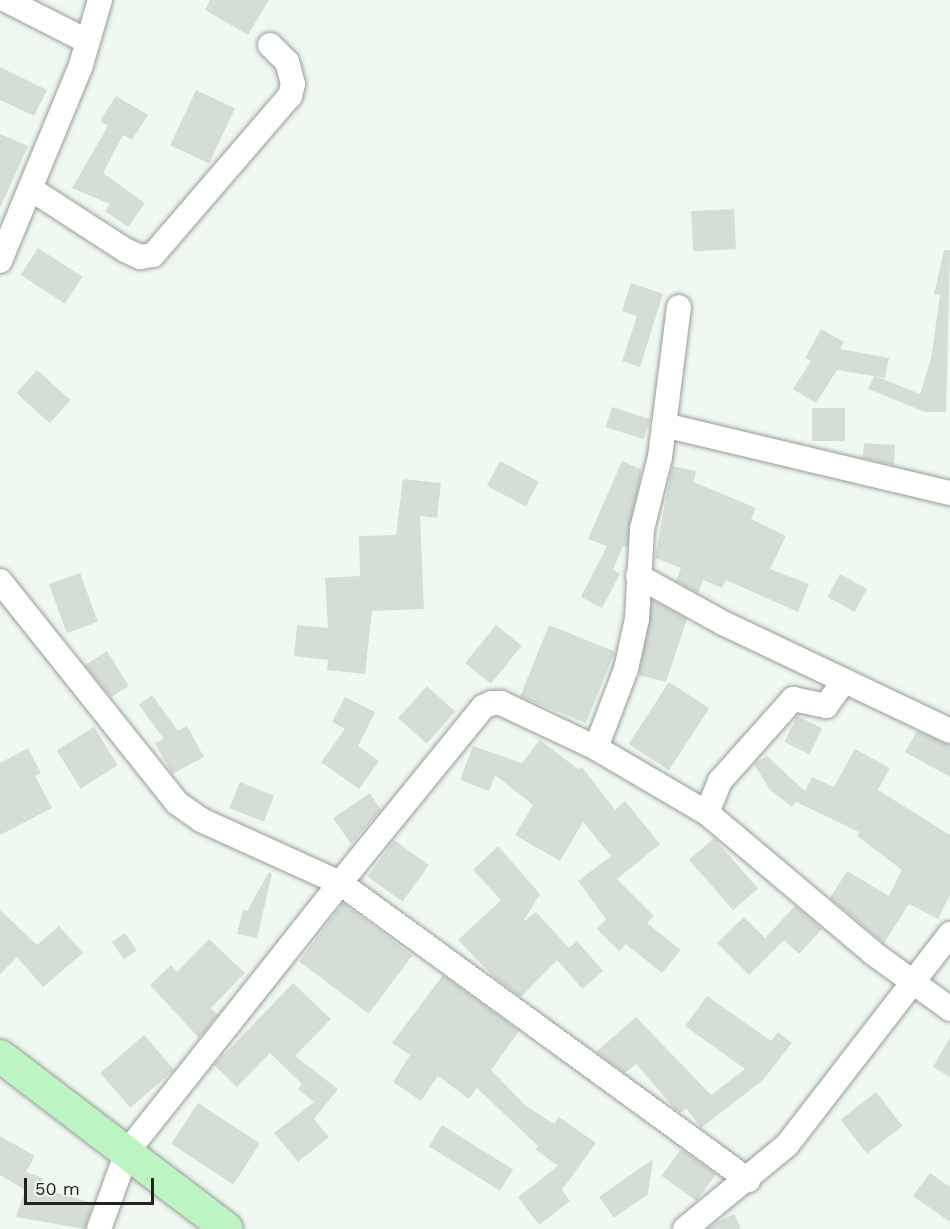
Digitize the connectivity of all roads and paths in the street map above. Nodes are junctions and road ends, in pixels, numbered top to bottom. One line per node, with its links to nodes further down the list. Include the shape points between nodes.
1 (6, 0): 3 (street)
2 (100, 0): 3 (street)
3 (85, 40): 5 (street, via 81,65)
4 (270, 45): 5 (street, via 288,62 293,84 290,96 153,255 140,257 125,250)
5 (31, 189): 6 (street)
6 (0, 260)
7 (679, 307): 8 (street)
8 (664, 424): 9 (street); 10 (street, via 642,529)
9 (950, 493)
10 (638, 576): 12 (street); 14 (street, via 631,650)
11 (0, 581): 16 (street, via 177,803 201,820)
12 (844, 681): 13 (street); 15 (street, via 826,706 793,699 720,781)
13 (950, 730)
14 (596, 748): 15 (street); 16 (street, via 501,703 483,707)
15 (707, 813): 18 (street)
16 (340, 883): 21 (street); 22 (street)
17 (950, 934): 18 (street)
18 (914, 984): 19 (street); 22 (street, via 813,1114)
19 (950, 1009)
20 (0, 1056): 21 (main road)
21 (127, 1152): 23 (street); 24 (main road)
22 (748, 1180): 25 (street)
23 (99, 1229)
24 (227, 1229)
25 (685, 1229)

